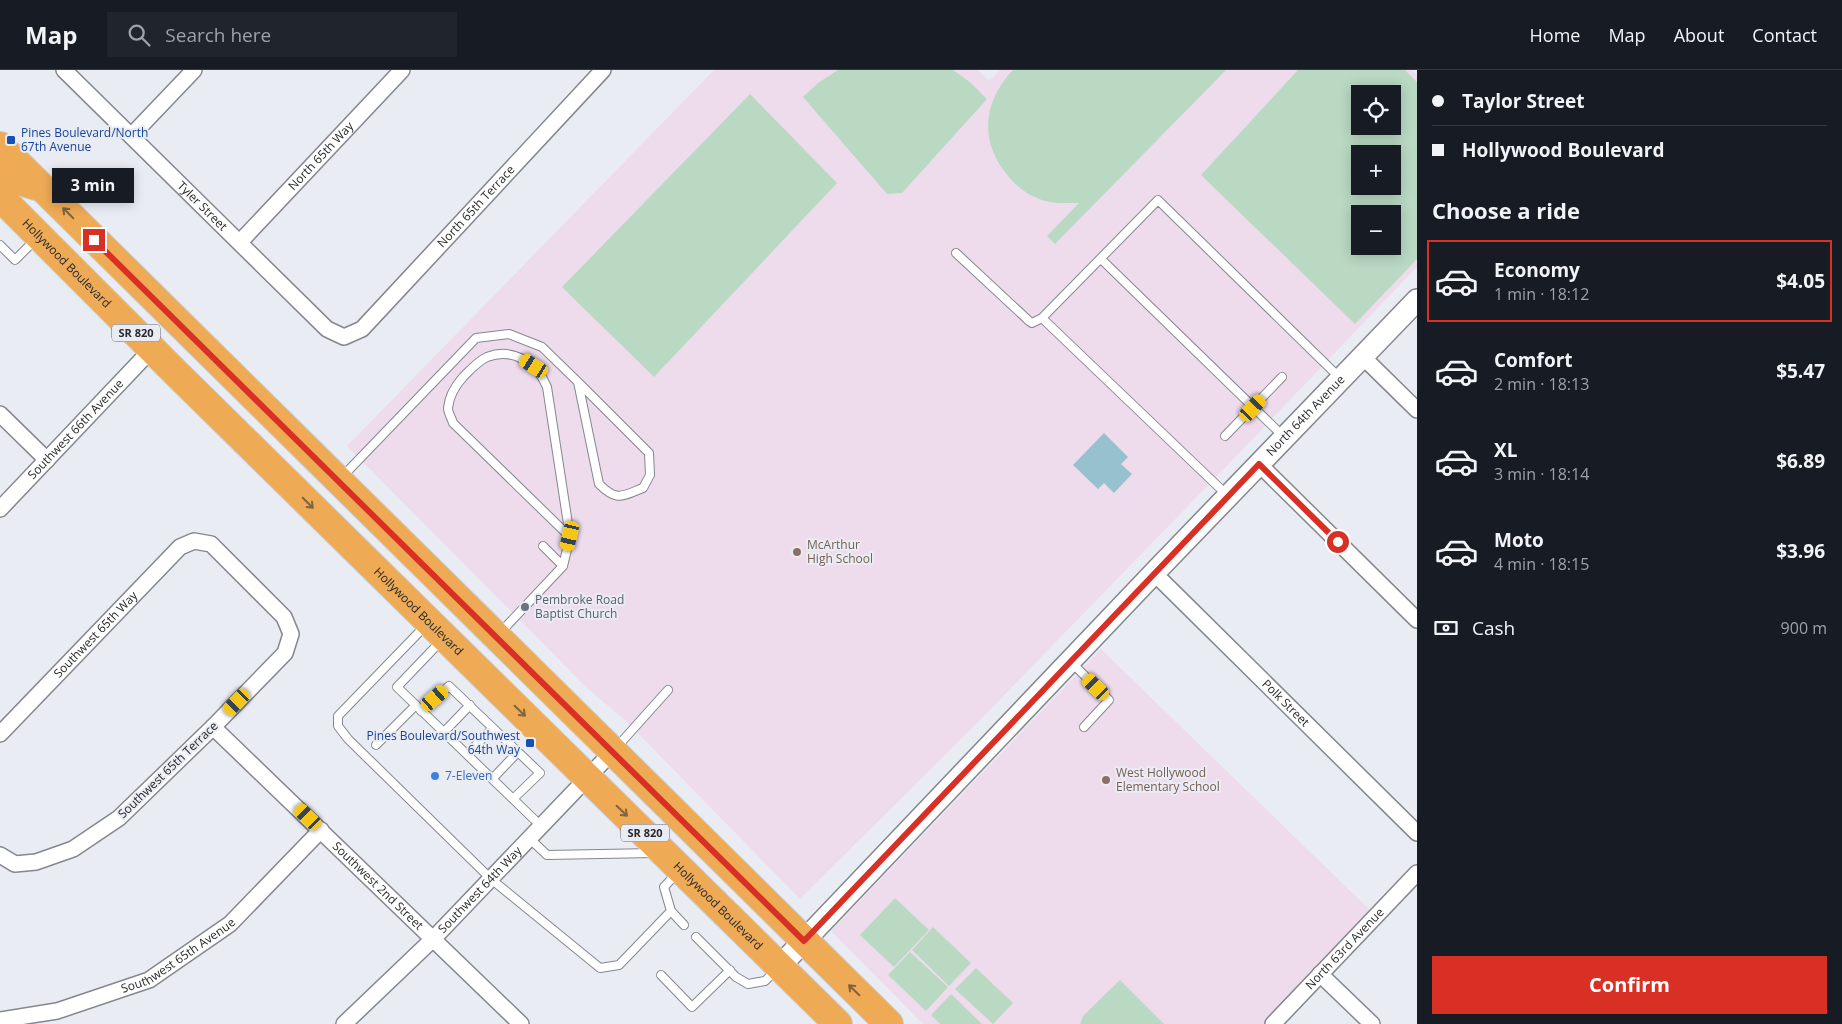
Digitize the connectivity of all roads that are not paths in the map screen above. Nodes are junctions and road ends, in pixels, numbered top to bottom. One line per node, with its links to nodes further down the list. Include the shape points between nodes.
1 (64, 70): 5 (street, Tyler Street)
2 (194, 70): 5 (street)
3 (402, 70): 11 (street, North 65th Way)
4 (603, 70): 17 (street, North 65th Terrace, via 362,329)
5 (132, 135): 11 (street, Tyler Street)
6 (0, 146): 8 (highway, SR 820)
7 (0, 177): 8 (highway)
8 (41, 187): 31 (highway, SR 820, one-way to 8)
9 (5, 205): 10 (highway, Hollywood Boulevard / SR 820)
10 (39, 236): 12 (lane, via 15,260); 18 (highway, Hollywood Boulevard / SR 820)
11 (240, 242): 17 (street, Tyler Street, via 327,329)
12 (0, 245)
13 (956, 253): 16 (lane, via 1029,321 1032,323)
14 (1101, 259): 16 (lane); 22 (lane, via 1158,200); 24 (lane)
15 (1417, 300): 19 (street, North 64th Avenue)
16 (1042, 318): 32 (lane)
17 (344, 337)
18 (152, 349): 20 (highway, Hollywood Boulevard / SR 820); 29 (street, Southwest 66th Avenue)
19 (1363, 357): 22 (street, North 64th Avenue); 25 (street)
20 (178, 375): 31 (highway, via 210,382 310,478 318,483 331,484); 40 (highway, Hollywood Boulevard / SR 820, one-way to 40)
21 (1282, 377): 24 (lane)
22 (1341, 379): 28 (street, North 64th Avenue)
23 (578, 382): 23 (lane, via 599,484 608,493 619,497 643,488 650,476 649,453); 31 (lane, via 542,347 509,334 476,338)
24 (1253, 408): 27 (lane); 28 (lane)
25 (1417, 410)
26 (0, 414): 29 (street)
27 (1226, 436)
28 (1284, 438): 30 (street, North 64th Avenue)
29 (47, 460): 33 (street, Southwest 66th Avenue)
30 (1259, 464): 32 (street, North 64th Avenue); 39 (street)
31 (339, 480): 41 (highway, SR 820)
32 (1228, 496): 38 (street, North 64th Avenue)
33 (0, 508)
34 (570, 536): 34 (lane, via 547,387 542,376 534,366 513,355 487,357 457,383 448,410 453,423); 37 (lane)
35 (194, 541): 46 (street, Southwest 65th Terrace, via 211,544 284,617 291,634 286,652); 50 (street, Southwest 65th Way, via 180,547)
36 (543, 546): 37 (lane)
37 (563, 566): 41 (lane)
38 (1154, 573): 42 (street, North 64th Avenue); 60 (street, Polk Street)
39 (1417, 620)
40 (437, 630): 45 (lane, via 397,687); 55 (highway, Hollywood Boulevard / SR 820, one-way to 55); 65 (lane, via 338,716 338,726)
41 (497, 637): 52 (highway, SR 820)
42 (1071, 662): 47 (lane, via 1109,700); 70 (street, North 64th Avenue)
43 (668, 690): 52 (lane)
44 (470, 705): 45 (lane, via 449,686); 48 (lane); 49 (lane)
45 (418, 708): 49 (lane); 51 (lane)
46 (213, 727): 59 (street, Southwest 2nd Street); 62 (street, Southwest 65th Terrace, via 119,818 72,849 36,862 15,864)
47 (1084, 727)
48 (493, 728): 53 (lane); 54 (lane)
49 (444, 732): 54 (lane)
50 (0, 734)
51 (376, 745)
52 (613, 751): 55 (street, Southwest 64th Way); 70 (highway, SR 820)
53 (518, 752): 56 (lane); 57 (lane, via 540,773)
54 (467, 754): 56 (lane)
55 (587, 777): 58 (street, Southwest 64th Way); 63 (highway, Hollywood Boulevard / SR 820, one-way to 63)
56 (493, 778): 57 (lane)
57 (514, 798): 58 (lane)
58 (541, 826): 61 (street, Southwest 64th Way)
59 (322, 830): 69 (street, Southwest 2nd Street); 75 (street, Southwest 65th Avenue, via 230,924 149,980 57,1011)
60 (1417, 833)
61 (529, 838): 63 (lane, via 546,855); 65 (street, Southwest 64th Way)
62 (0, 855)
63 (673, 861): 66 (lane, via 664,887); 71 (highway, Hollywood Boulevard / SR 820)
64 (1417, 874): 73 (street, North 63rd Avenue)
65 (491, 878): 66 (lane, via 600,968 619,965); 69 (street, Southwest 64th Way)
66 (671, 911): 67 (lane)
67 (684, 924)
68 (696, 937): 72 (lane)
69 (433, 939): 76 (street, Southwest 64th Way); 77 (street, Southwest 2nd Street)
70 (804, 941): 71 (street, North 64th Avenue); 79 (highway, SR 820, one-way to 70)
71 (780, 966): 72 (lane, via 765,981 748,984); 78 (highway, Hollywood Boulevard / SR 820)
72 (730, 970): 74 (lane, via 692,1007)
73 (1320, 974): 80 (street, North 63rd Avenue); 81 (street)
74 (660, 975)
75 (0, 1020)
76 (344, 1024)
77 (520, 1024)
78 (838, 1024)
79 (889, 1024)
80 (1272, 1024)
81 (1372, 1024)

